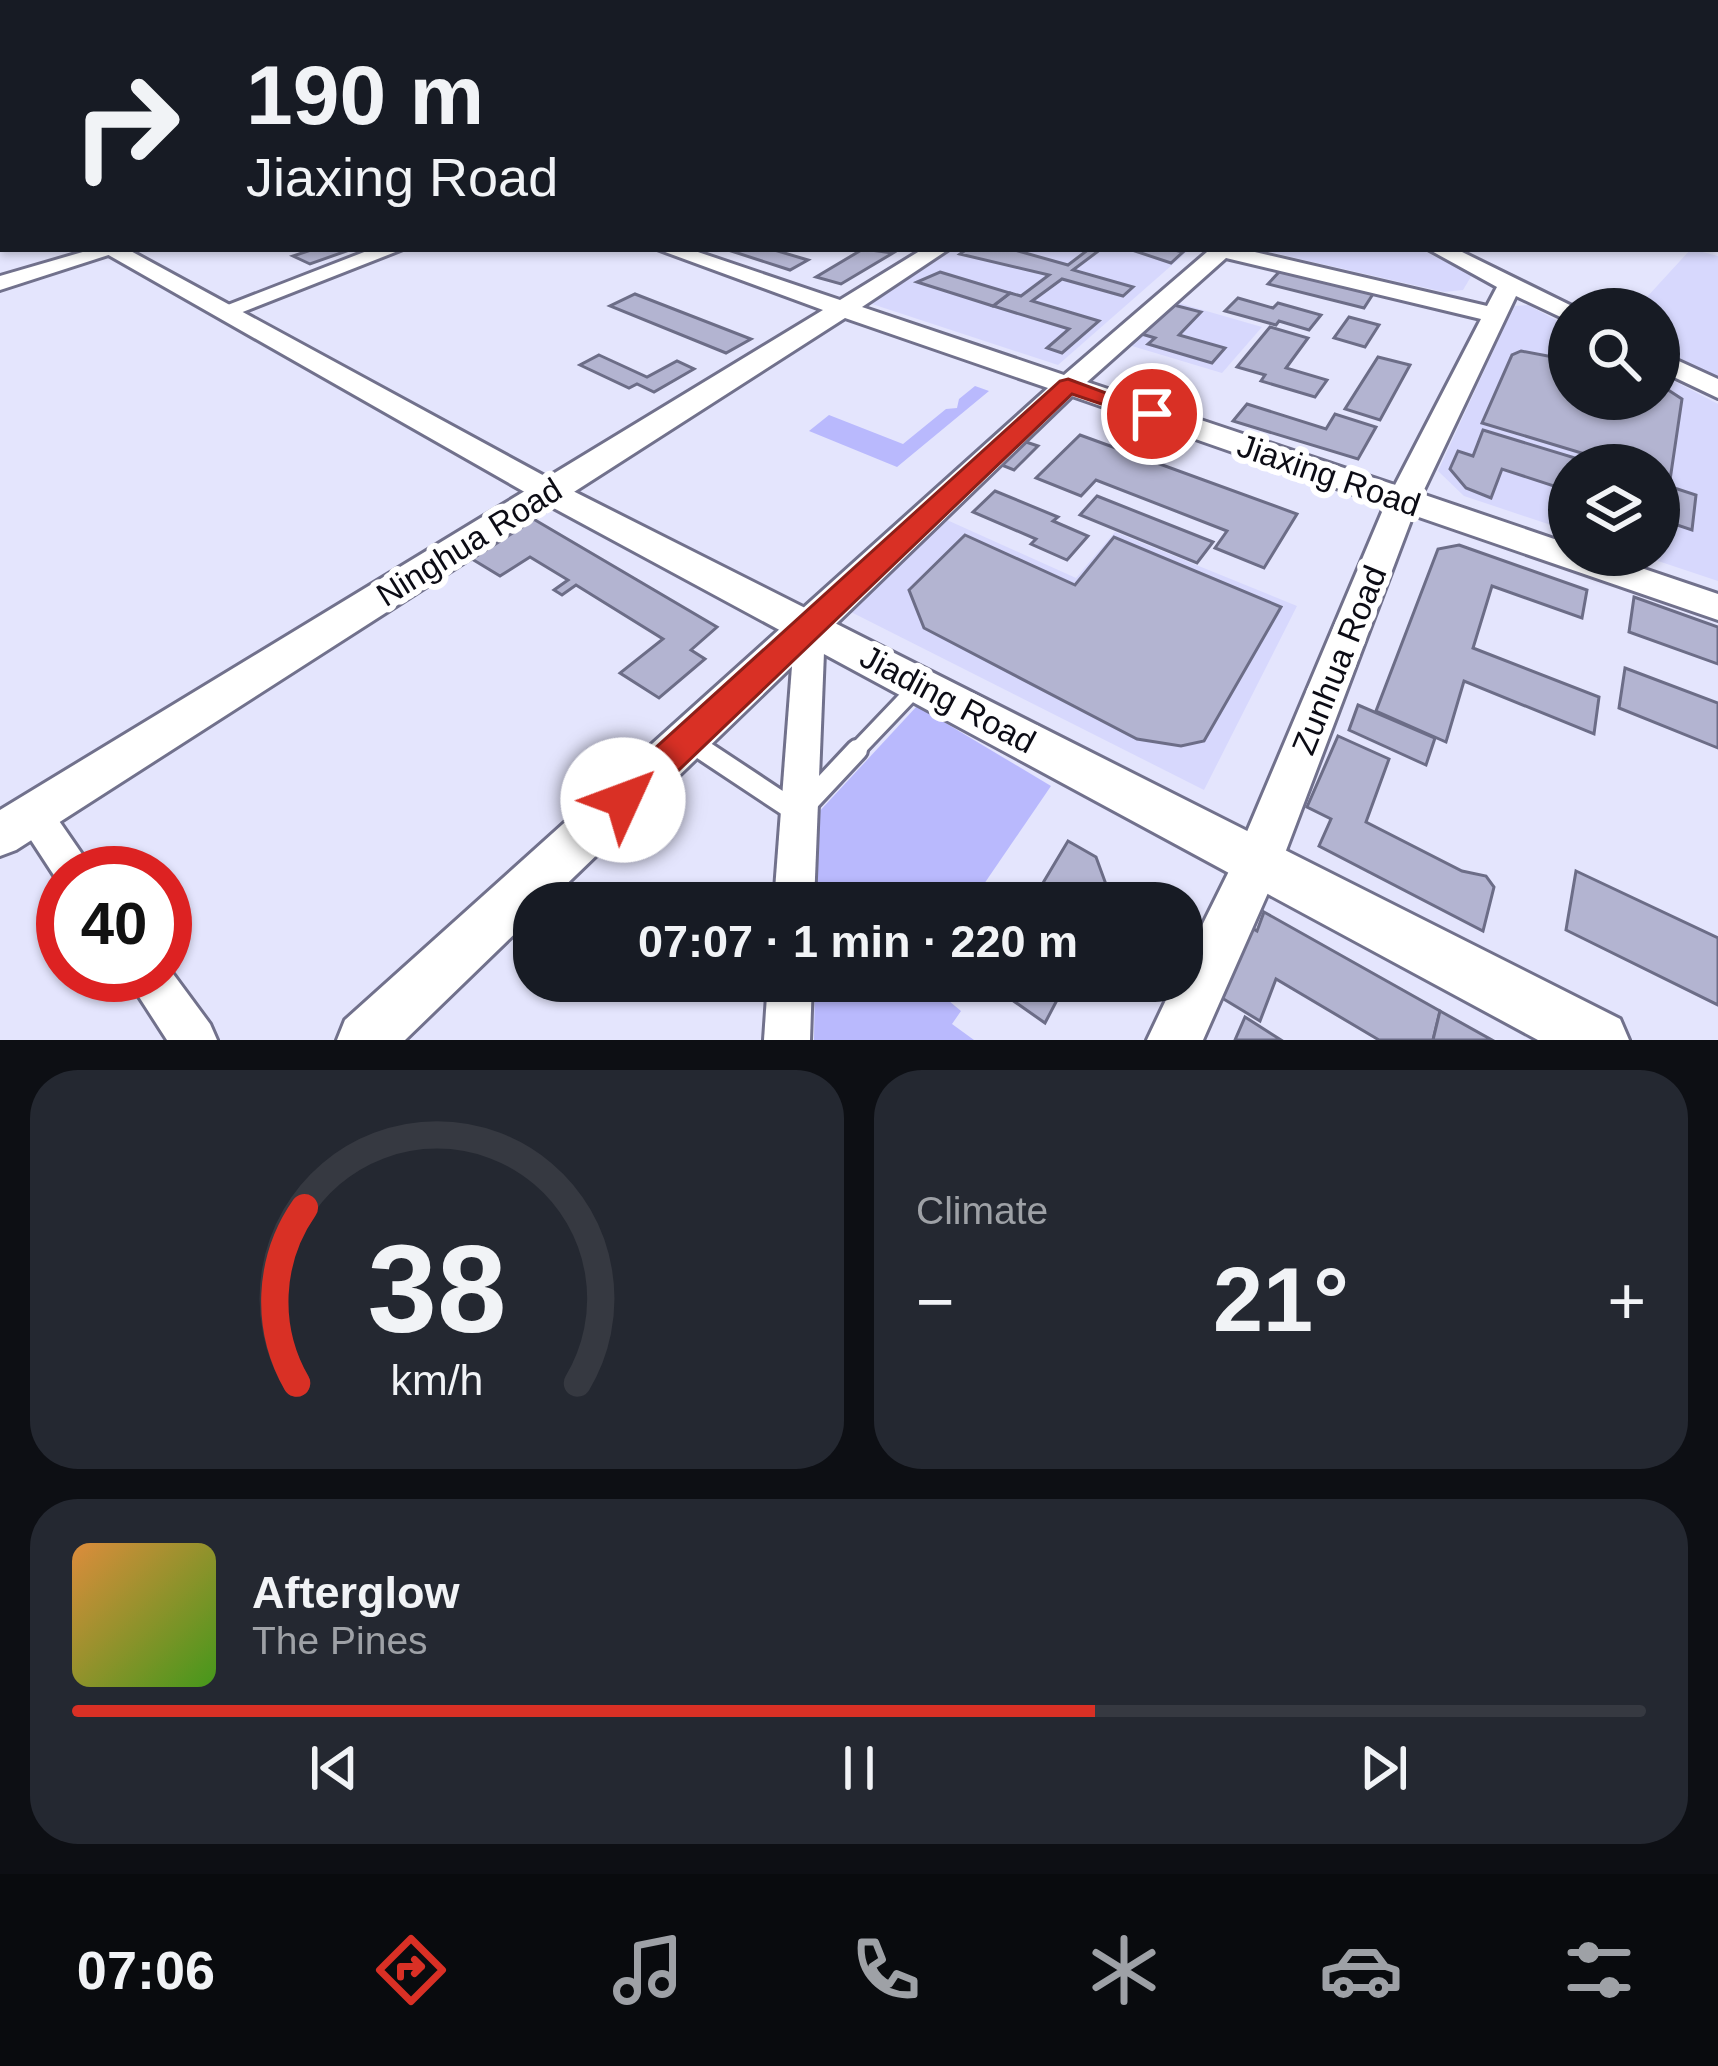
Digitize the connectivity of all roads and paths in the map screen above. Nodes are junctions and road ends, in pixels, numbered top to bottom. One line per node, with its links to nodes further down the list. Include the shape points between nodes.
1 (103, 252): 9 (street)
2 (119, 252): 13 (main road, Jiading Road)
3 (384, 252): 13 (street)
4 (677, 252): 12 (street, Jiaxing Road)
5 (933, 252): 12 (street, Ninghua Road)
6 (1216, 252): 16 (street)
7 (1227, 252): 14 (street)
8 (1454, 252): 10 (street)
9 (0, 283)
10 (1510, 284): 11 (street); 14 (street, Zunhua Road)
11 (1548, 303)
12 (844, 309): 16 (street, Jiaxing Road); 18 (street, Ninghua Road)
13 (227, 310): 18 (main road, Jiading Road)
14 (1495, 315): 19 (street, Zunhua Road)
15 (1680, 371): 17 (street)
16 (1068, 386): 19 (street, Jiaxing Road); 21 (street)
17 (1718, 390)
18 (549, 492): 21 (main road, Jiading Road); 25 (street, Ninghua Road)
19 (1403, 500): 20 (street, Jiaxing Road); 27 (street, Zunhua Road)
20 (1718, 607)
21 (810, 627): 22 (main road, Jiading Road); 23 (street); 24 (street)
22 (919, 684): 24 (lane); 27 (main road, Jiading Road)
23 (688, 740): 24 (lane); 32 (street)
24 (798, 814): 28 (street)
25 (17, 825): 26 (street)
26 (42, 846)
27 (1258, 861): 34 (street, Zunhua Road); 35 (main road, Jiading Road)
28 (795, 882)
29 (167, 1002): 31 (street)
30 (789, 1002): 33 (street)
31 (194, 1040)
32 (365, 1040)
33 (787, 1040)
34 (1175, 1040)
35 (1599, 1040)

